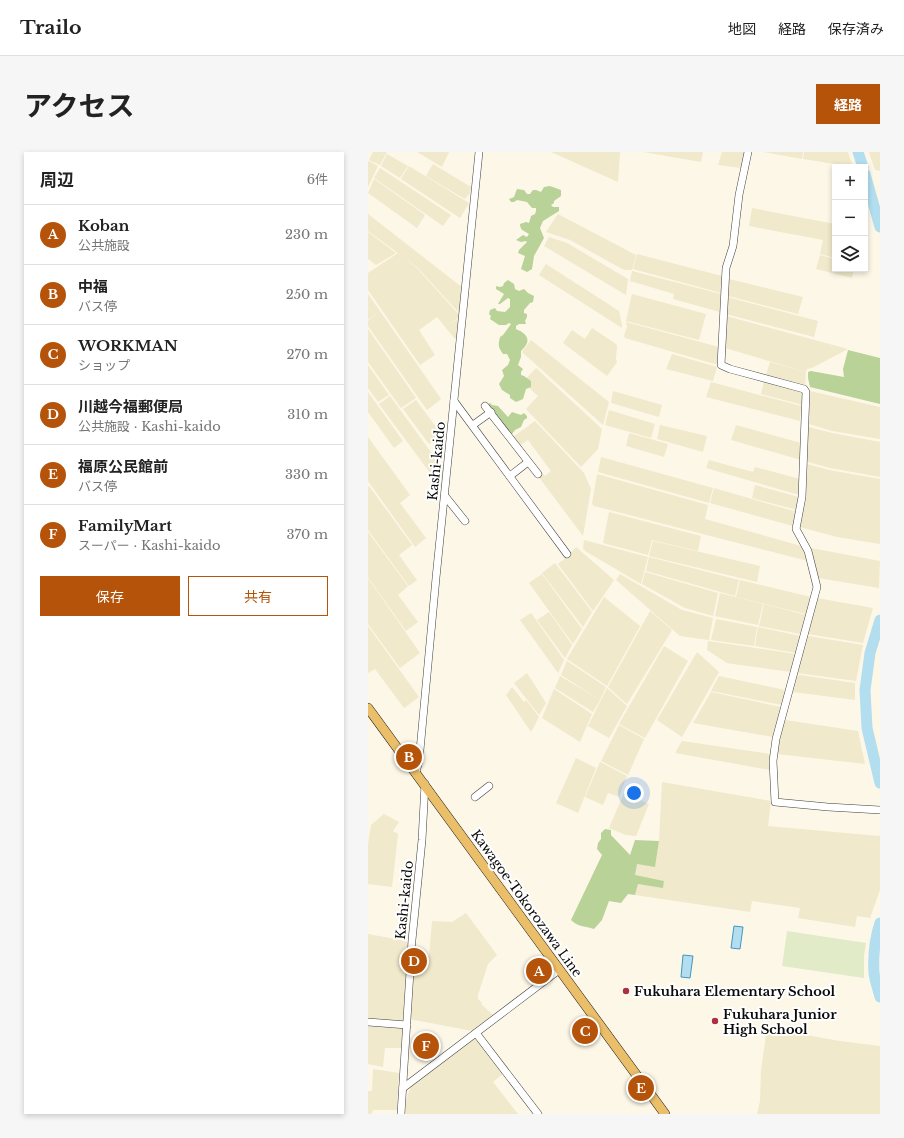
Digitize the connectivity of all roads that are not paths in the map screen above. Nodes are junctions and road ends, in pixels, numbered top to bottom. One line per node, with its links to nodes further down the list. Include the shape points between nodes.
1 (479, 152): 3 (street, Kashi-kaido)
2 (748, 152): 18 (street, via 726,268 721,365 804,388 806,392 803,492 796,529 808,551 817,587 776,740 773,760 775,802)
3 (454, 401): 6 (street); 10 (street, Kashi-kaido)
4 (485, 406): 5 (street)
5 (491, 412): 6 (street); 7 (street)
6 (473, 425): 9 (street)
7 (528, 462): 8 (street); 9 (street)
8 (538, 474)
9 (510, 476): 12 (street)
10 (444, 496): 11 (street); 14 (street, Kashi-kaido)
11 (465, 521)
12 (567, 554)
13 (368, 708): 14 (main road, Kawagoe-Tokorozawa Line)
14 (416, 772): 15 (main road, Kawagoe-Tokorozawa Line)
15 (425, 784): 19 (main road, Kawagoe-Tokorozawa Line); 21 (street, Kashi-kaido)
16 (489, 786): 17 (street)
17 (475, 797)
18 (880, 810)
19 (559, 970): 22 (street); 26 (main road, Kawagoe-Tokorozawa Line)
20 (368, 1022): 21 (street)
21 (407, 1024): 23 (street, Kashi-kaido)
22 (476, 1033): 23 (street); 25 (street)
23 (402, 1088): 24 (street, Kashi-kaido)
24 (401, 1114)
25 (538, 1114)
26 (665, 1114)

